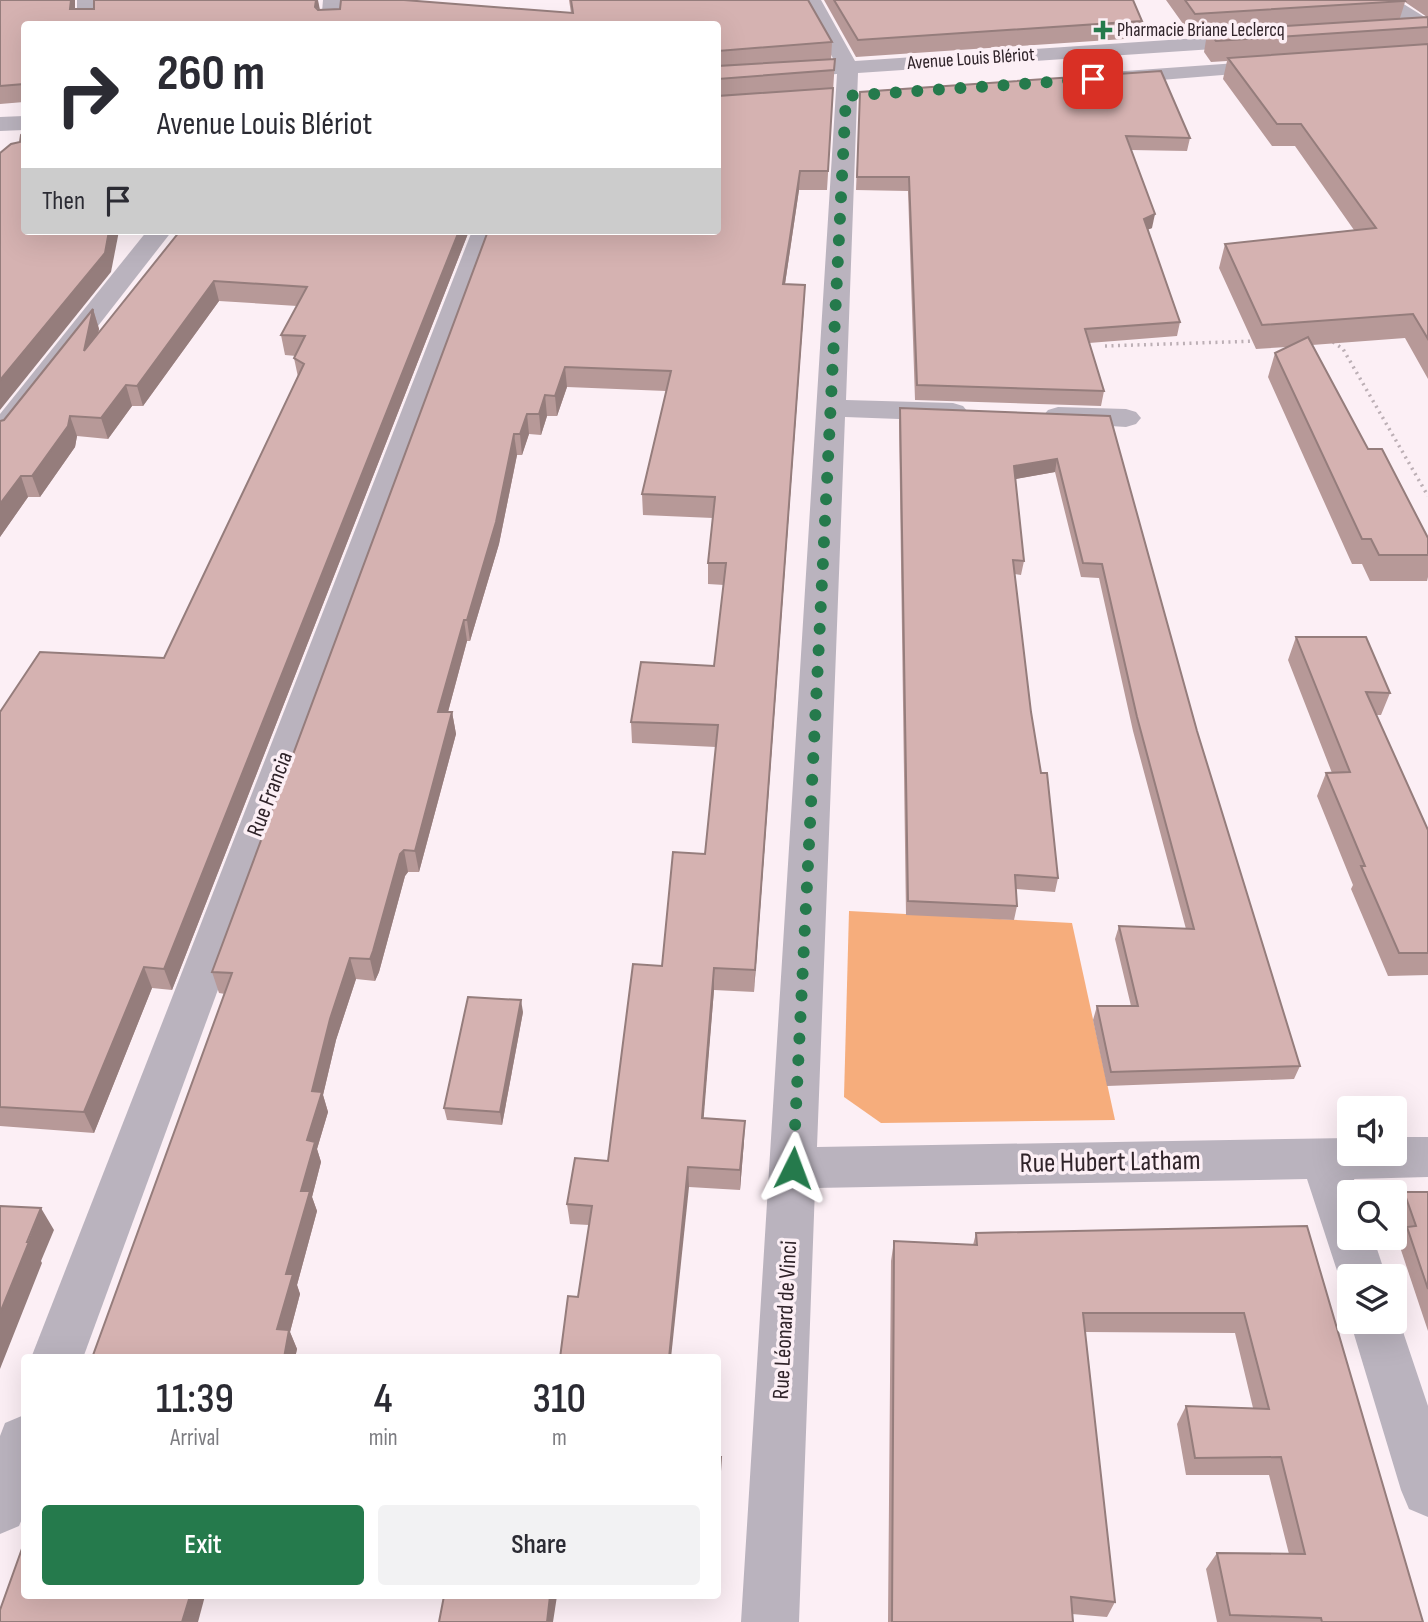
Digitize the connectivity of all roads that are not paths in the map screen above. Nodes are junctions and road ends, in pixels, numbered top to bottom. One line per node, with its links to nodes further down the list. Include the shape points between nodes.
1 (87, 0): 5 (street)
2 (332, 0): 6 (street)
3 (811, 0): 13 (street)
4 (1384, 0): 7 (street)
5 (87, 21)
6 (331, 21)
7 (1428, 28): 8 (street)
8 (1392, 31)
9 (1272, 39): 13 (street, Avenue Louis Blériot)
10 (1296, 65): 12 (street)
11 (721, 76): 13 (street, Avenue Louis Blériot)
12 (1094, 79)
13 (846, 89): 18 (street, Rue Léonard de Vinci)
14 (21, 123): 15 (street)
15 (0, 124)
16 (157, 235): 22 (street)
17 (482, 235): 28 (street, Rue Francia)
18 (832, 408): 19 (street); 25 (street, Rue Léonard de Vinci)
19 (979, 413)
20 (1033, 415): 21 (street)
21 (1126, 418)
22 (0, 433)
23 (1428, 1157): 24 (street, Rue Hubert Latham)
24 (1324, 1159): 25 (street, Rue Hubert Latham); 26 (street)
25 (793, 1168): 32 (street, Rue Léonard de Vinci)
26 (1357, 1264)
27 (1379, 1334): 30 (street)
28 (59, 1354)
29 (21, 1450): 31 (street)
30 (1428, 1490)
31 (0, 1507)
32 (770, 1622)

